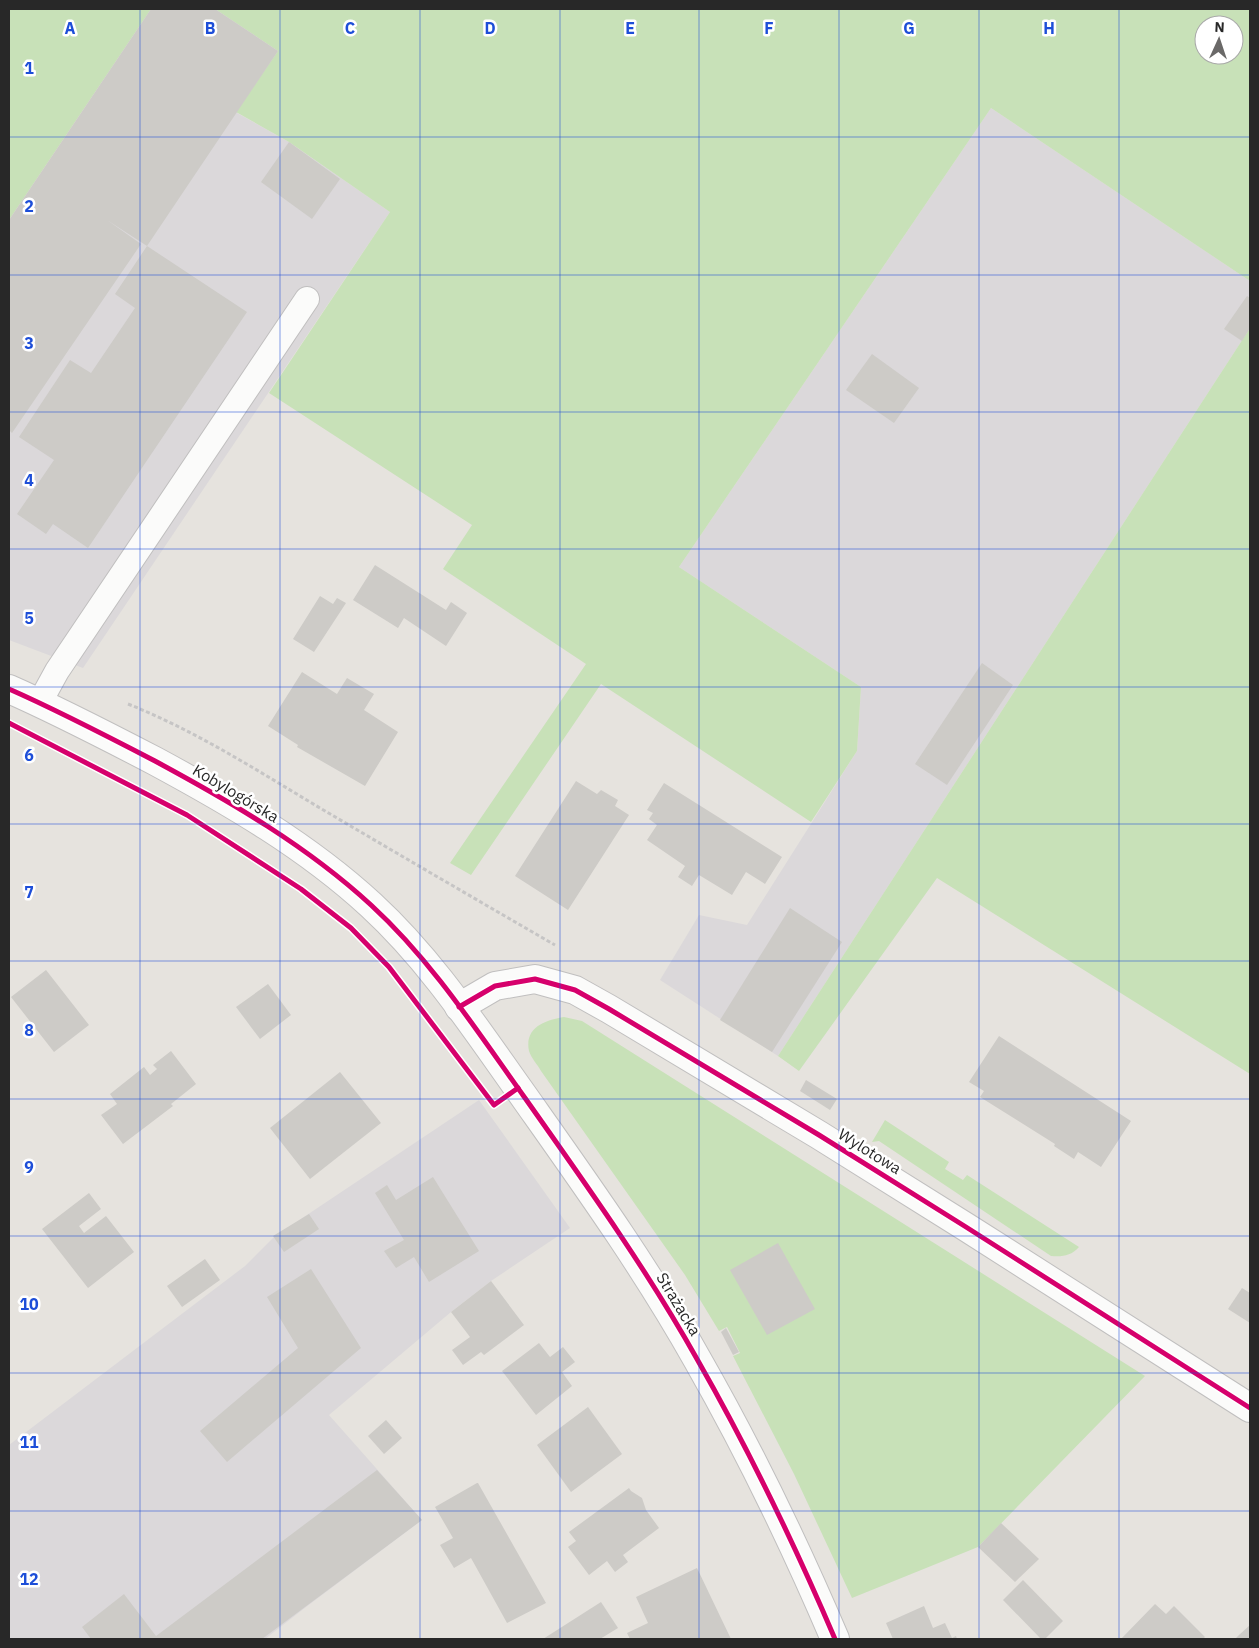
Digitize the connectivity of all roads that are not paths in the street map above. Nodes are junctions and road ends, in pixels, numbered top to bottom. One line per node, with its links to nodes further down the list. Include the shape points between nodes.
1 (307, 299): 3 (lane, via 57,671)
2 (9, 690): 3 (street, Kobylogórska)
3 (40, 702): 4 (street, Kobylogórska, via 182,776 270,827 310,855 396,929)
4 (459, 1006): 5 (street, Wylotowa, via 495,986 535,979 575,990 819,1135); 6 (street, Strażacka, via 623,1238 696,1357 753,1460)
5 (1250, 1408)
6 (835, 1639)

